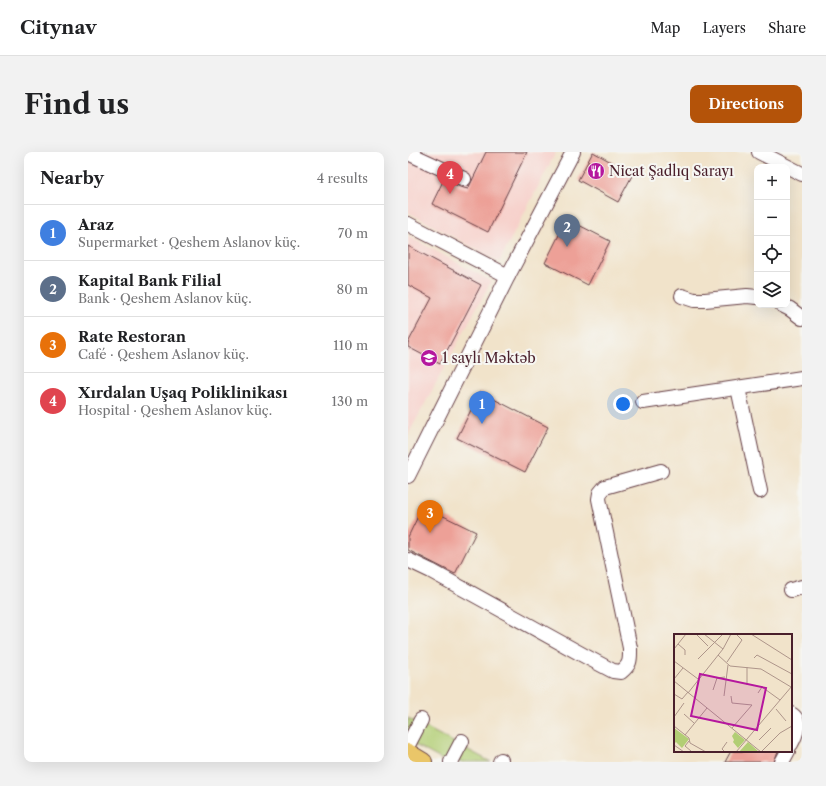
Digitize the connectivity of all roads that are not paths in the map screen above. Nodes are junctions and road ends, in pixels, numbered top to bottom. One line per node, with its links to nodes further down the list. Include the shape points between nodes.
1 (573, 152): 7 (street)
2 (758, 152): 4 (street)
3 (408, 153): 5 (street)
4 (802, 174)
5 (464, 179)
6 (408, 224): 7 (street)
7 (508, 276): 16 (street)
8 (682, 296): 9 (street, via 694,300)
9 (754, 297)
10 (788, 308): 11 (street)
11 (802, 318)
12 (802, 378): 13 (street)
13 (738, 388): 14 (street); 17 (street)
14 (643, 402)
15 (661, 471): 18 (street, via 605,487 600,493 599,499 630,648 630,661 621,672 613,671 583,656)
16 (408, 476)
17 (760, 491)
18 (408, 560)
19 (797, 718): 22 (street, via 798,730)
20 (421, 720): 23 (street)
21 (462, 741): 27 (street)
22 (792, 742)
23 (408, 745)
24 (787, 752): 28 (street)
25 (408, 753): 26 (main road)
26 (423, 762)
27 (451, 762)
28 (782, 762)

